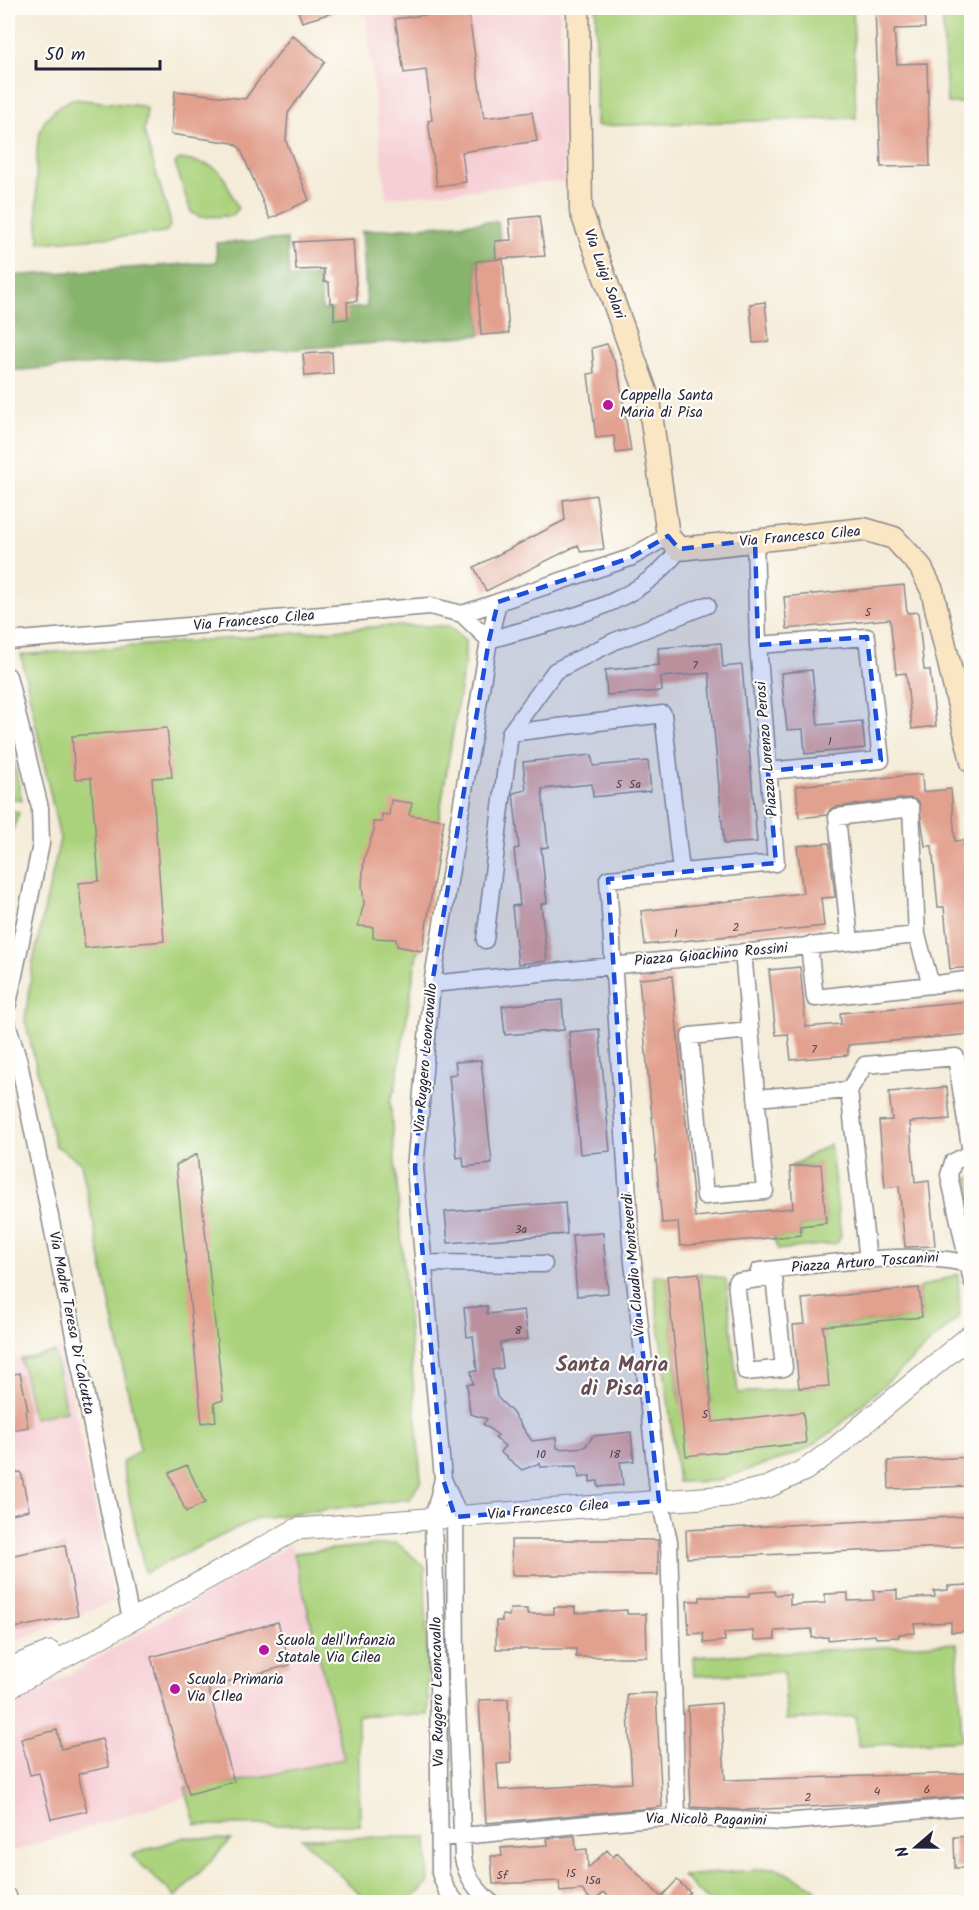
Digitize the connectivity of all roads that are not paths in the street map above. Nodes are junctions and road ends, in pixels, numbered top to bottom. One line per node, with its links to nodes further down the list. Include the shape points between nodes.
1 (578, 8): 3 (main road, Via Luigi Solari, via 581,211 649,400)
2 (755, 540): 3 (main road, Via Francesco Cilea); 9 (street, Piazza Lorenzo Perosi); 12 (main road, Via Francesco Cilea, via 864,529 894,538 920,566 932,590)
3 (673, 543): 4 (street, Via Francesco Cilea); 7 (street, via 666,568 622,600)
4 (498, 602): 6 (street, Via Francesco Cilea); 7 (street)
5 (707, 605): 11 (street, via 615,641 555,671)
6 (462, 614): 7 (street); 8 (street, Via Francesco Cilea, via 430,606)
7 (489, 640): 22 (street, Via Ruggero Leoncavallo)
8 (8, 641)
9 (758, 645): 13 (street, Piazza Lorenzo Perosi); 13 (street, via 867,637 881,760)
10 (8, 676): 24 (street, via 40,808 41,844)
11 (510, 733): 14 (street, via 663,714); 16 (street)
12 (972, 762)
13 (768, 771): 14 (street, Piazza Lorenzo Perosi, via 776,863)
14 (681, 871): 20 (street, Piazza Lorenzo Perosi, via 608,879)
15 (917, 935): 17 (street, Piazza Gioachino Rossini); 17 (street, via 910,808 837,817); 23 (street)
16 (485, 940)
17 (850, 942): 18 (street, Piazza Gioachino Rossini)
18 (809, 945): 19 (street, Piazza Gioachino Rossini); 23 (street, Piazza Gioachino Rossini, via 815,998)
19 (743, 952): 20 (street, Piazza Gioachino Rossini); 26 (street)
20 (613, 964): 22 (street); 40 (street, Via Claudio Monteverdi, via 631,1244)
21 (972, 979): 23 (street, Piazza Gioachino Rossini)
22 (432, 984): 31 (street, Via Ruggero Leoncavallo, via 415,1168)
23 (931, 985)
24 (8, 1005)
25 (8, 1026): 43 (street, Via Madre Teresa Di Calcutta, via 19,1062)
26 (750, 1030): 28 (street); 28 (street, via 690,1036 705,1196 765,1191)
27 (849, 1090): 28 (street); 29 (street, via 865,1065 956,1057); 30 (street)
28 (756, 1098)
29 (971, 1153): 33 (street, via 953,1162 949,1175)
30 (868, 1261): 33 (street, Piazza Arturo Toscanini, via 947,1258); 34 (street, Piazza Arturo Toscanini, via 752,1271)
31 (423, 1263): 32 (street); 39 (street, Via Ruggero Leoncavallo)
32 (544, 1264)
33 (967, 1264): 35 (street)
34 (753, 1280): 34 (street, Piazza Arturo Toscanini, via 736,1282 746,1372 784,1368 774,1277)
35 (972, 1281)
36 (972, 1323): 38 (street, Via Francesco Cilea)
37 (972, 1334): 38 (street, Via Francesco Cilea)
38 (942, 1357): 40 (street, Via Francesco Cilea, via 805,1470 768,1487 728,1496)
39 (443, 1479): 41 (street, Via Ruggero Leoncavallo); 42 (street, Via Ruggero Leoncavallo)
40 (659, 1501): 41 (street, Via Francesco Cilea); 47 (street, Via Claudio Monteverdi, via 669,1541)
41 (455, 1512): 42 (street, Via Francesco Cilea); 48 (street, Via Ruggero Leoncavallo)
42 (433, 1519): 43 (street, Via Francesco Cilea, via 297,1528); 49 (street, Via Ruggero Leoncavallo)
43 (131, 1620): 44 (street, Via Francesco Cilea); 45 (street, Via Francesco Cilea)
44 (8, 1669)
45 (8, 1688)
46 (972, 1806): 47 (street, Via Nicolò Paganini, via 784,1822)
47 (677, 1817): 48 (street, Via Nicolò Paganini)
48 (461, 1837): 49 (street, Via Nicolò Paganini); 53 (street, Via Ruggero Leoncavallo, via 466,1874)
49 (440, 1838): 52 (street, Via Ruggero Leoncavallo, via 440,1873)
50 (8, 1896): 51 (street)
51 (9, 1902)
52 (456, 1902)
53 (490, 1902)

